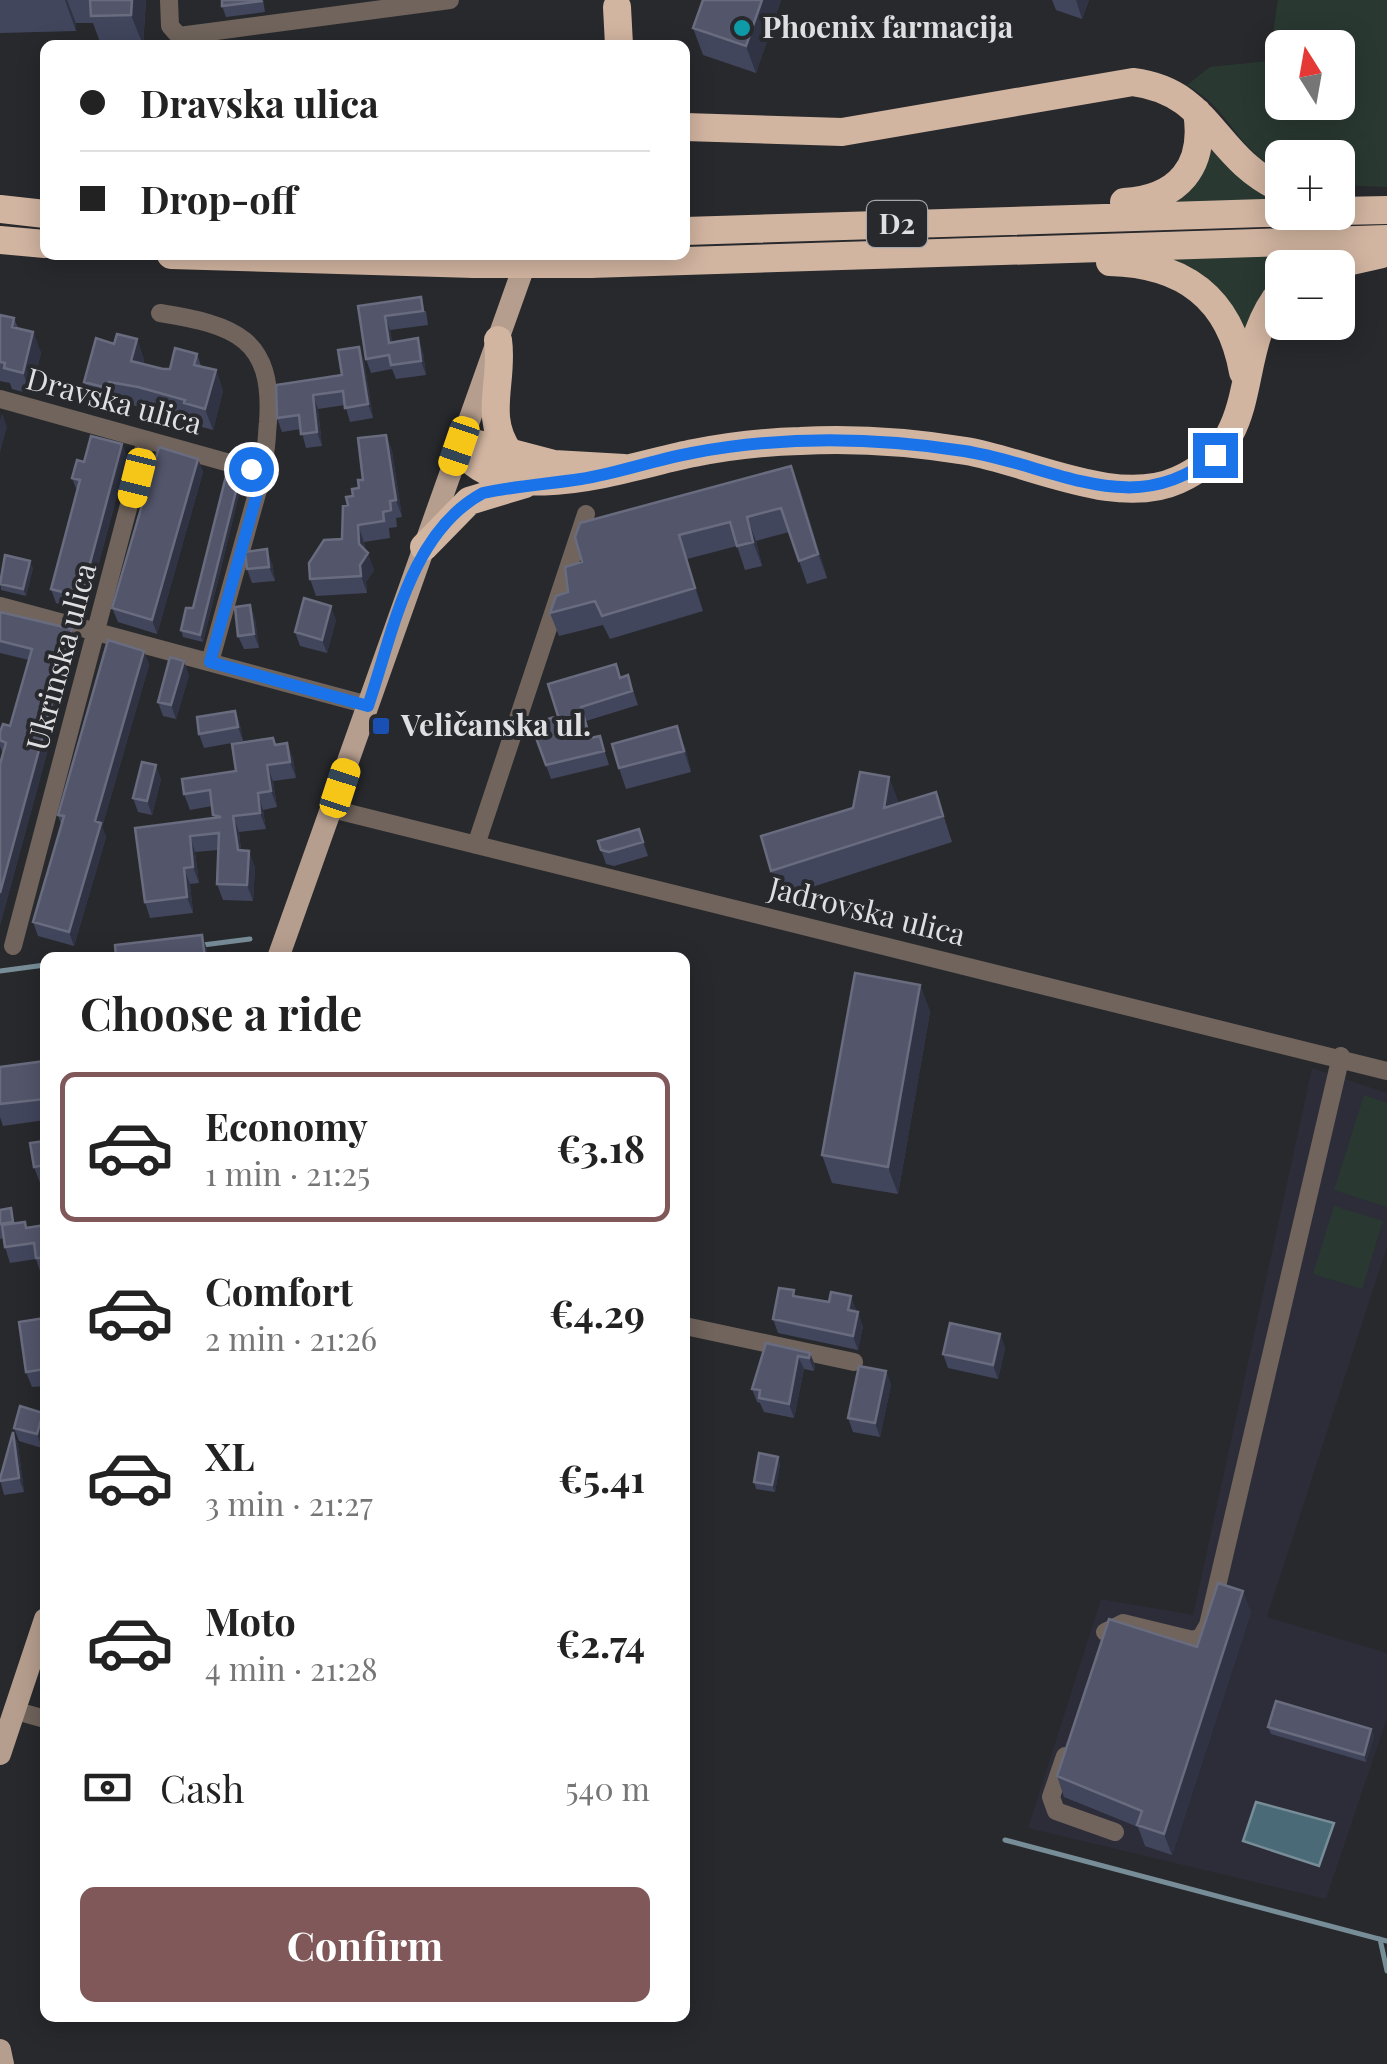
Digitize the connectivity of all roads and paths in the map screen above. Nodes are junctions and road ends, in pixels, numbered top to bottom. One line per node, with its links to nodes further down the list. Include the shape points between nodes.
1 (169, 0): 2 (street, via 170,26 179,36)
2 (450, 0)
3 (618, 3): 4 (main road); 5 (highway)
4 (606, 40)
5 (619, 40)
6 (1198, 112): 7 (highway, via 1178,94 1133,82 842,132); 8 (highway, via 1247,170); 15 (highway, via 1198,152 1182,182 1147,201 1108,204)
7 (691, 124)
8 (1265, 180)
9 (1355, 203): 11 (highway)
10 (0, 209): 13 (highway)
11 (1381, 210): 12 (highway)
12 (1355, 211)
13 (40, 213)
14 (1265, 213): 15 (highway, D2)
15 (1073, 218): 16 (highway, D2)
16 (690, 231)
17 (1387, 238): 20 (highway, D2)
18 (0, 240): 19 (highway)
19 (40, 244)
20 (1045, 250): 22 (highway, D2, bridge, via 590,264); 28 (highway, via 1133,263 1198,288 1230,323)
21 (1387, 254): 24 (highway)
22 (339, 260)
23 (526, 260): 27 (main road)
24 (1355, 261)
25 (160, 314): 34 (street, via 226,329 267,369 265,458)
26 (1265, 317): 28 (highway)
27 (498, 340): 31 (main road); 32 (highway, via 493,411 498,438)
28 (1246, 391): 33 (highway, via 1232,436 1215,455 1176,481 1151,488 1103,487 964,451 846,440 752,444)
29 (0, 399): 30 (street, Dravska ulica)
30 (146, 440): 34 (street, Dravska ulica); 39 (street, Ukrinska ulica)
31 (459, 446): 32 (highway); 35 (highway, via 484,469); 37 (main road)
32 (510, 452): 33 (highway, via 554,464)
33 (624, 468): 35 (highway)
34 (256, 474): 40 (street, via 258,490)
35 (540, 482): 37 (highway, via 468,501)
36 (586, 514): 43 (street)
37 (424, 547): 41 (main road)
38 (0, 606): 39 (street)
39 (98, 630): 40 (street); 44 (street, Ukrinska ulica)
40 (210, 662): 41 (street)
41 (368, 706): 42 (main road)
42 (332, 810): 43 (street, Jadrovska ulica); 45 (main road)
43 (476, 845): 46 (street, Jadrovska ulica)
44 (13, 946)
45 (280, 952)
46 (1341, 1056): 47 (street, Jadrovska ulica); 51 (street, via 1208,1625 1193,1640 1114,1624)
47 (1387, 1071)
48 (690, 1327): 49 (street)
49 (854, 1362)
50 (40, 1633): 52 (main road)
51 (1100, 1648)
52 (13, 1710): 53 (street); 55 (main road)
53 (40, 1718)
54 (1070, 1741): 56 (street, via 1052,1805 1064,1816)
55 (0, 1754)
56 (1114, 1832)
57 (0, 2050): 58 (main road)
58 (3, 2064)

